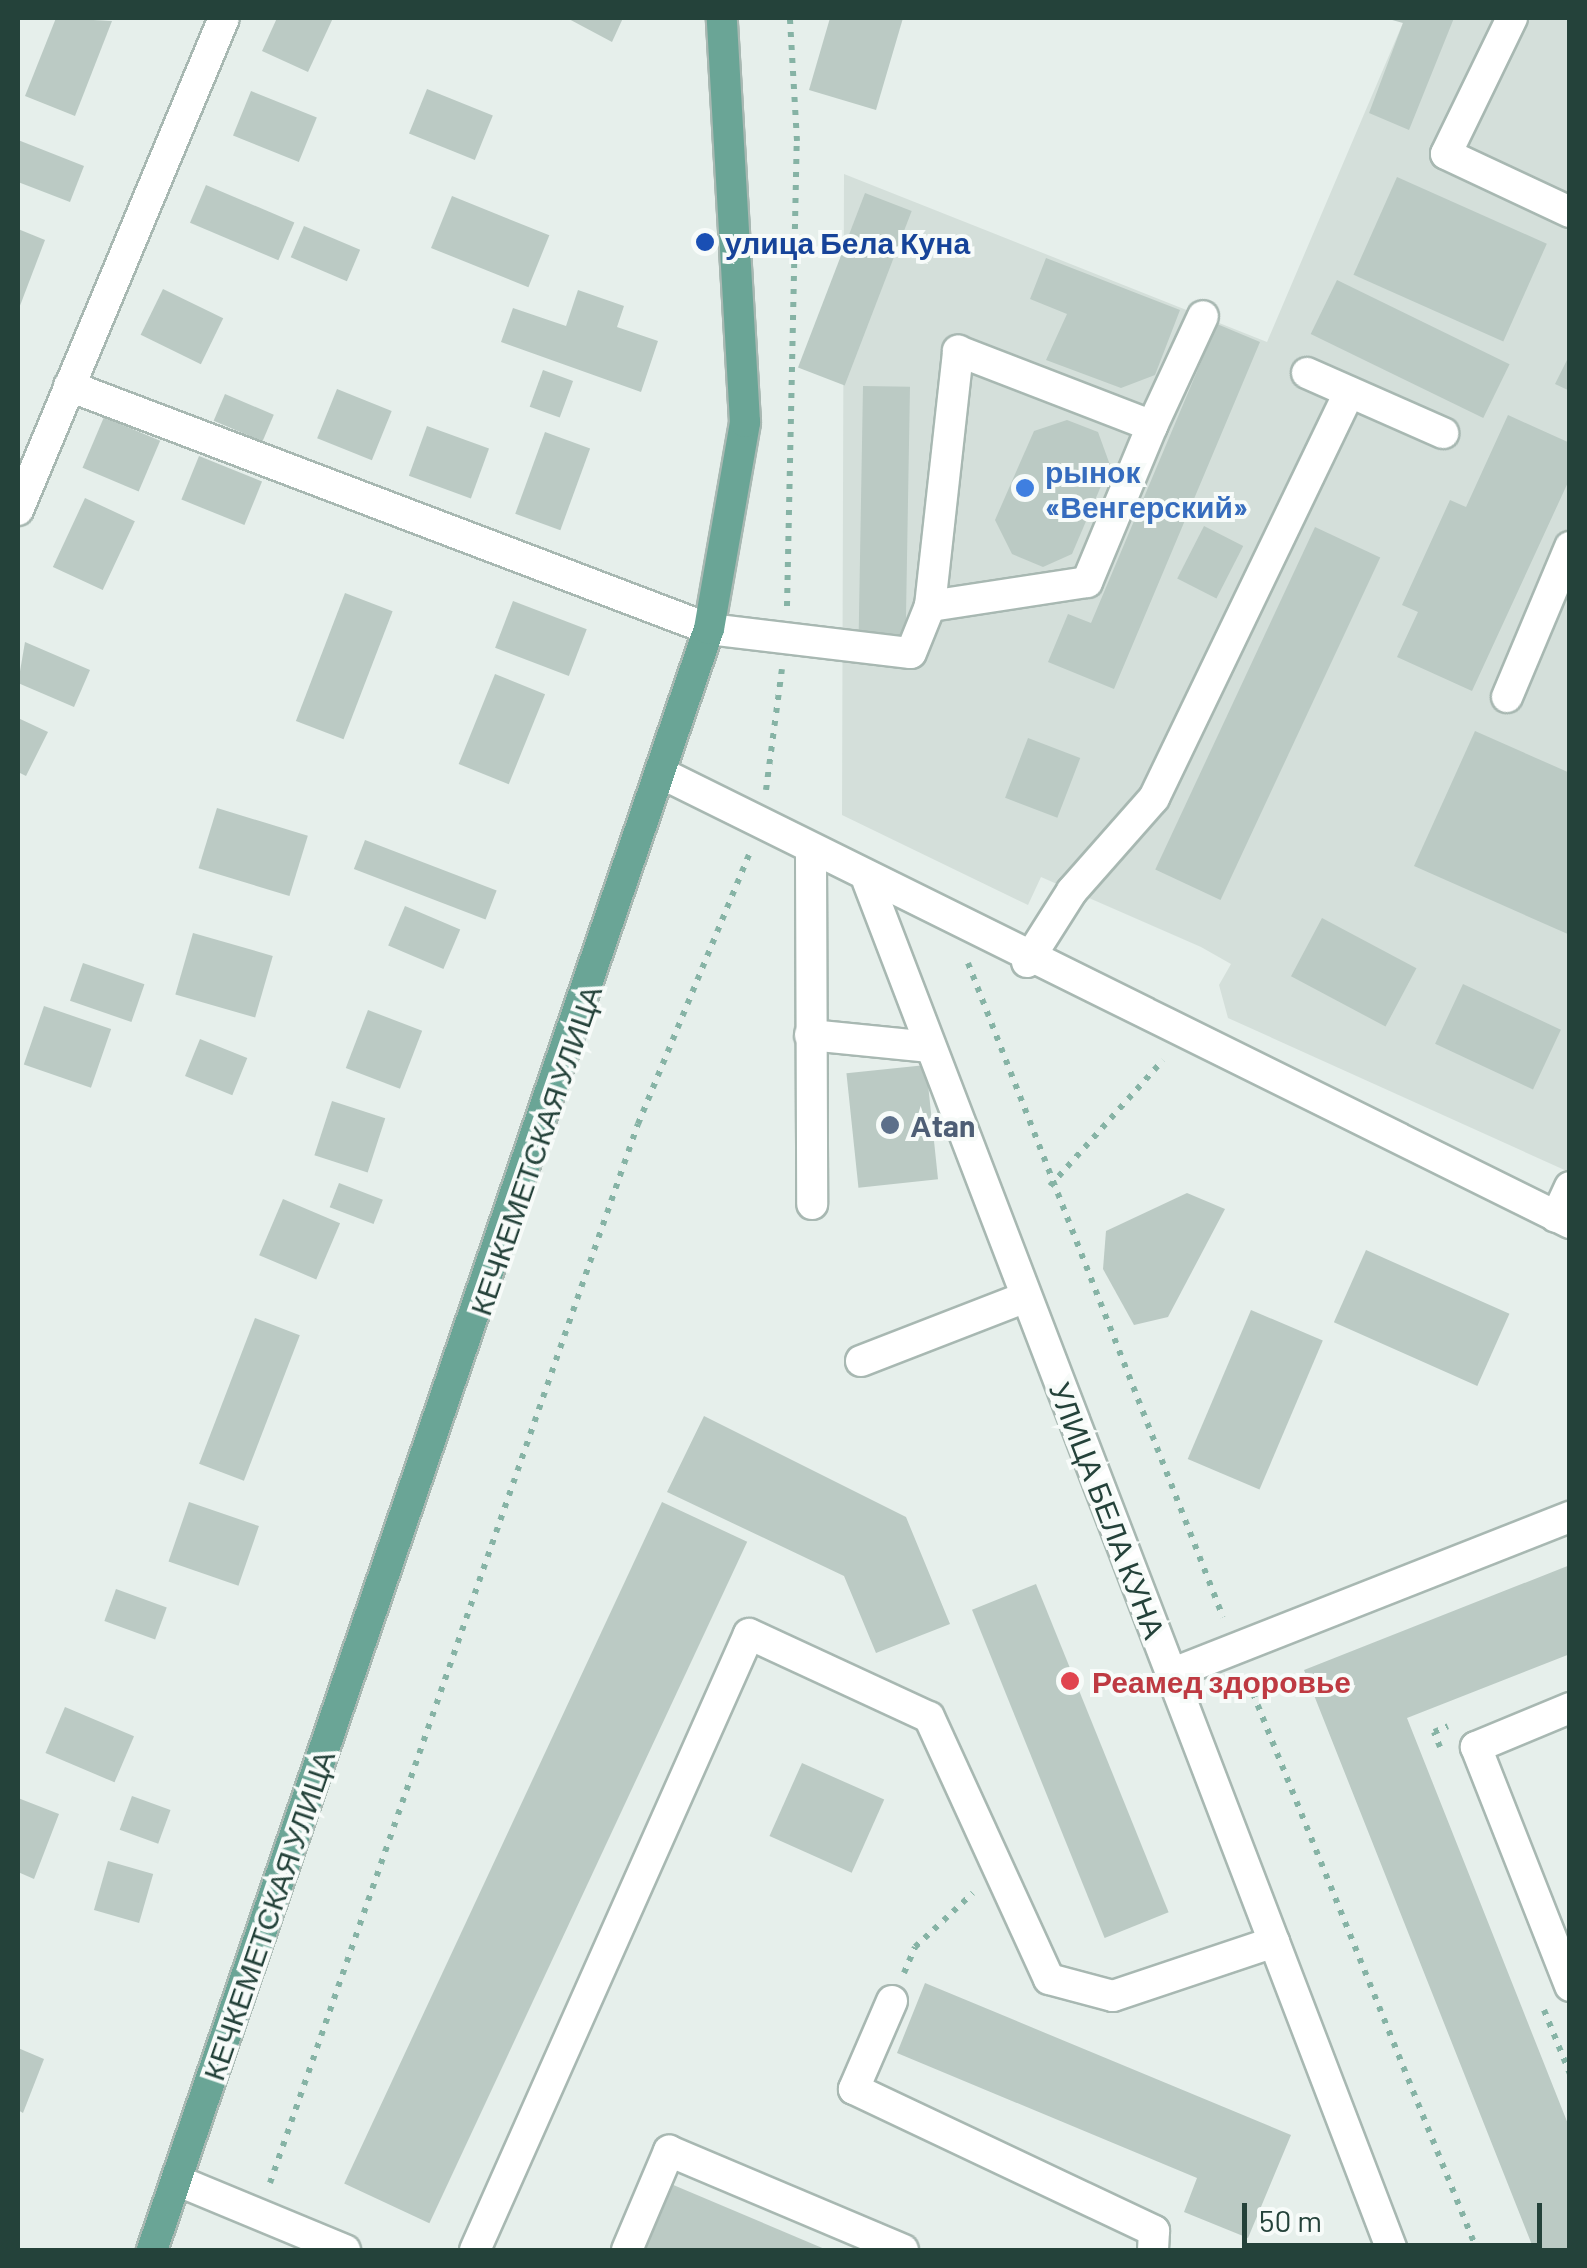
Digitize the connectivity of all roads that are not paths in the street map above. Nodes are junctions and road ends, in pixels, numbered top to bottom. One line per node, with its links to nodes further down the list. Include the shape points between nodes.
1 (224, 18): 7 (street)
2 (722, 18): 14 (main road, КЕЧКЕМЕТСКАЯ УЛИЦА, via 745,422)
3 (1512, 18): 4 (street, via 1446,154)
4 (1570, 212)
5 (1203, 316): 9 (street)
6 (1306, 373): 8 (street)
7 (68, 386): 11 (street); 14 (street)
8 (1349, 392): 10 (street); 19 (street, via 1154,798 1072,891)
9 (1152, 426): 13 (street, via 1087,582); 13 (street, via 958,350)
10 (1443, 433)
11 (18, 510)
12 (1570, 547): 15 (street)
13 (930, 606): 14 (street, via 912,654)
14 (709, 629): 16 (main road, КЕЧКЕМЕТСКАЯ УЛИЦА)
15 (1507, 697)
16 (665, 775): 17 (street); 33 (main road, КЕЧКЕМЕТСКАЯ УЛИЦА)
17 (811, 855): 18 (street); 20 (street)
18 (868, 882): 19 (street); 21 (street, УЛИЦА БЕЛА КУНА)
19 (1027, 962): 24 (street)
20 (810, 1035): 21 (street); 23 (street)
21 (930, 1046): 25 (street, УЛИЦА БЕЛА КУНА)
22 (1570, 1187): 24 (street)
23 (812, 1204)
24 (1563, 1220)
25 (1026, 1297): 26 (street); 28 (street, УЛИЦА БЕЛА КУНА)
26 (861, 1361)
27 (1570, 1517): 28 (street, via 1240,1661)
28 (1171, 1674): 30 (street, УЛИЦА БЕЛА КУНА)
29 (1570, 1708): 31 (street, via 1476,1746)
30 (1274, 1942): 36 (street, via 1113,1996 1048,1979 929,1717 771,1655 749,1634); 40 (street, УЛИЦА БЕЛА КУНА)
31 (1570, 1986)
32 (892, 2002): 39 (street, via 854,2089 1154,2231)
33 (176, 2180): 34 (main road, КЕЧКЕМЕТСКАЯ УЛИЦА); 35 (street)
34 (152, 2250)
35 (346, 2250)
36 (475, 2250)
37 (627, 2250): 38 (street, via 669,2151)
38 (903, 2250)
39 (1153, 2250)
40 (1392, 2250)

